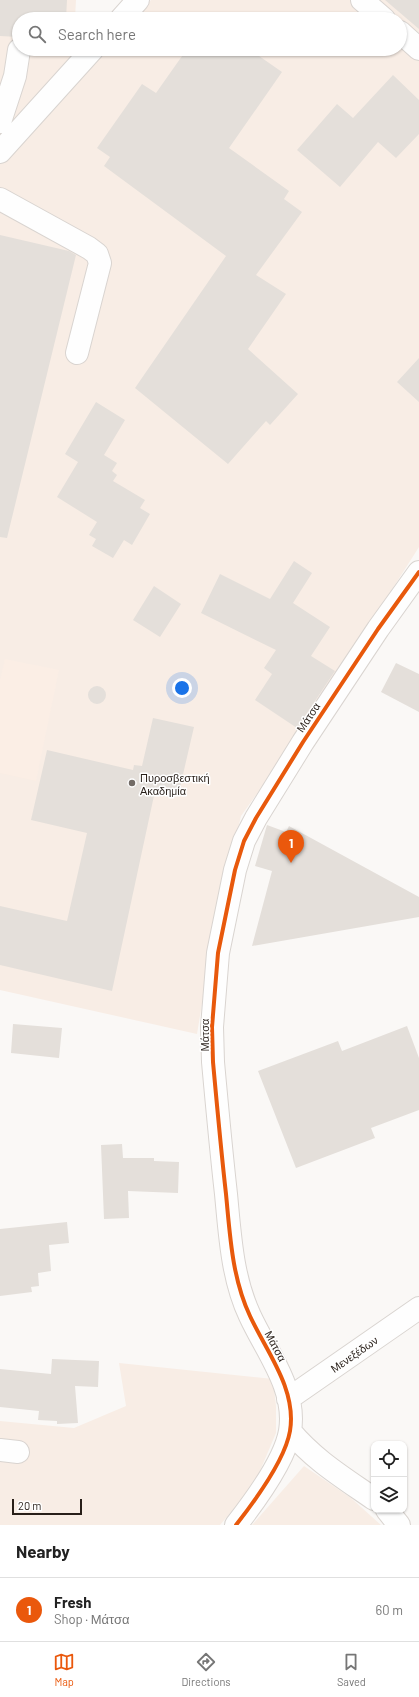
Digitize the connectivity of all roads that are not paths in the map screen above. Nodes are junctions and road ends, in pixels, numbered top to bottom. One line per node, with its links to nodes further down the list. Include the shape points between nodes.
1 (138, 0): 3 (street)
2 (362, 0): 4 (street)
3 (127, 12)
4 (376, 12)
5 (407, 38): 6 (street)
6 (419, 49)
7 (18, 56): 9 (street, via 15,76)
8 (87, 56): 10 (street)
9 (0, 122)
10 (0, 152)
11 (0, 199): 12 (street, via 97,254 100,263)
12 (77, 353)
13 (419, 572): 15 (street, Μάτσα, via 303,742 256,818 244,841 235,870 218,953 212,1027 213,1062 234,1269 249,1315 280,1374)
14 (419, 1308): 15 (street, Μενεξέδων)
15 (288, 1399): 16 (street, Μάτσα)
16 (290, 1432): 17 (street, via 324,1465); 19 (street, Μάτσα, via 256,1500)
17 (371, 1497)
18 (389, 1513): 20 (street)
19 (236, 1525)
20 (399, 1525)

